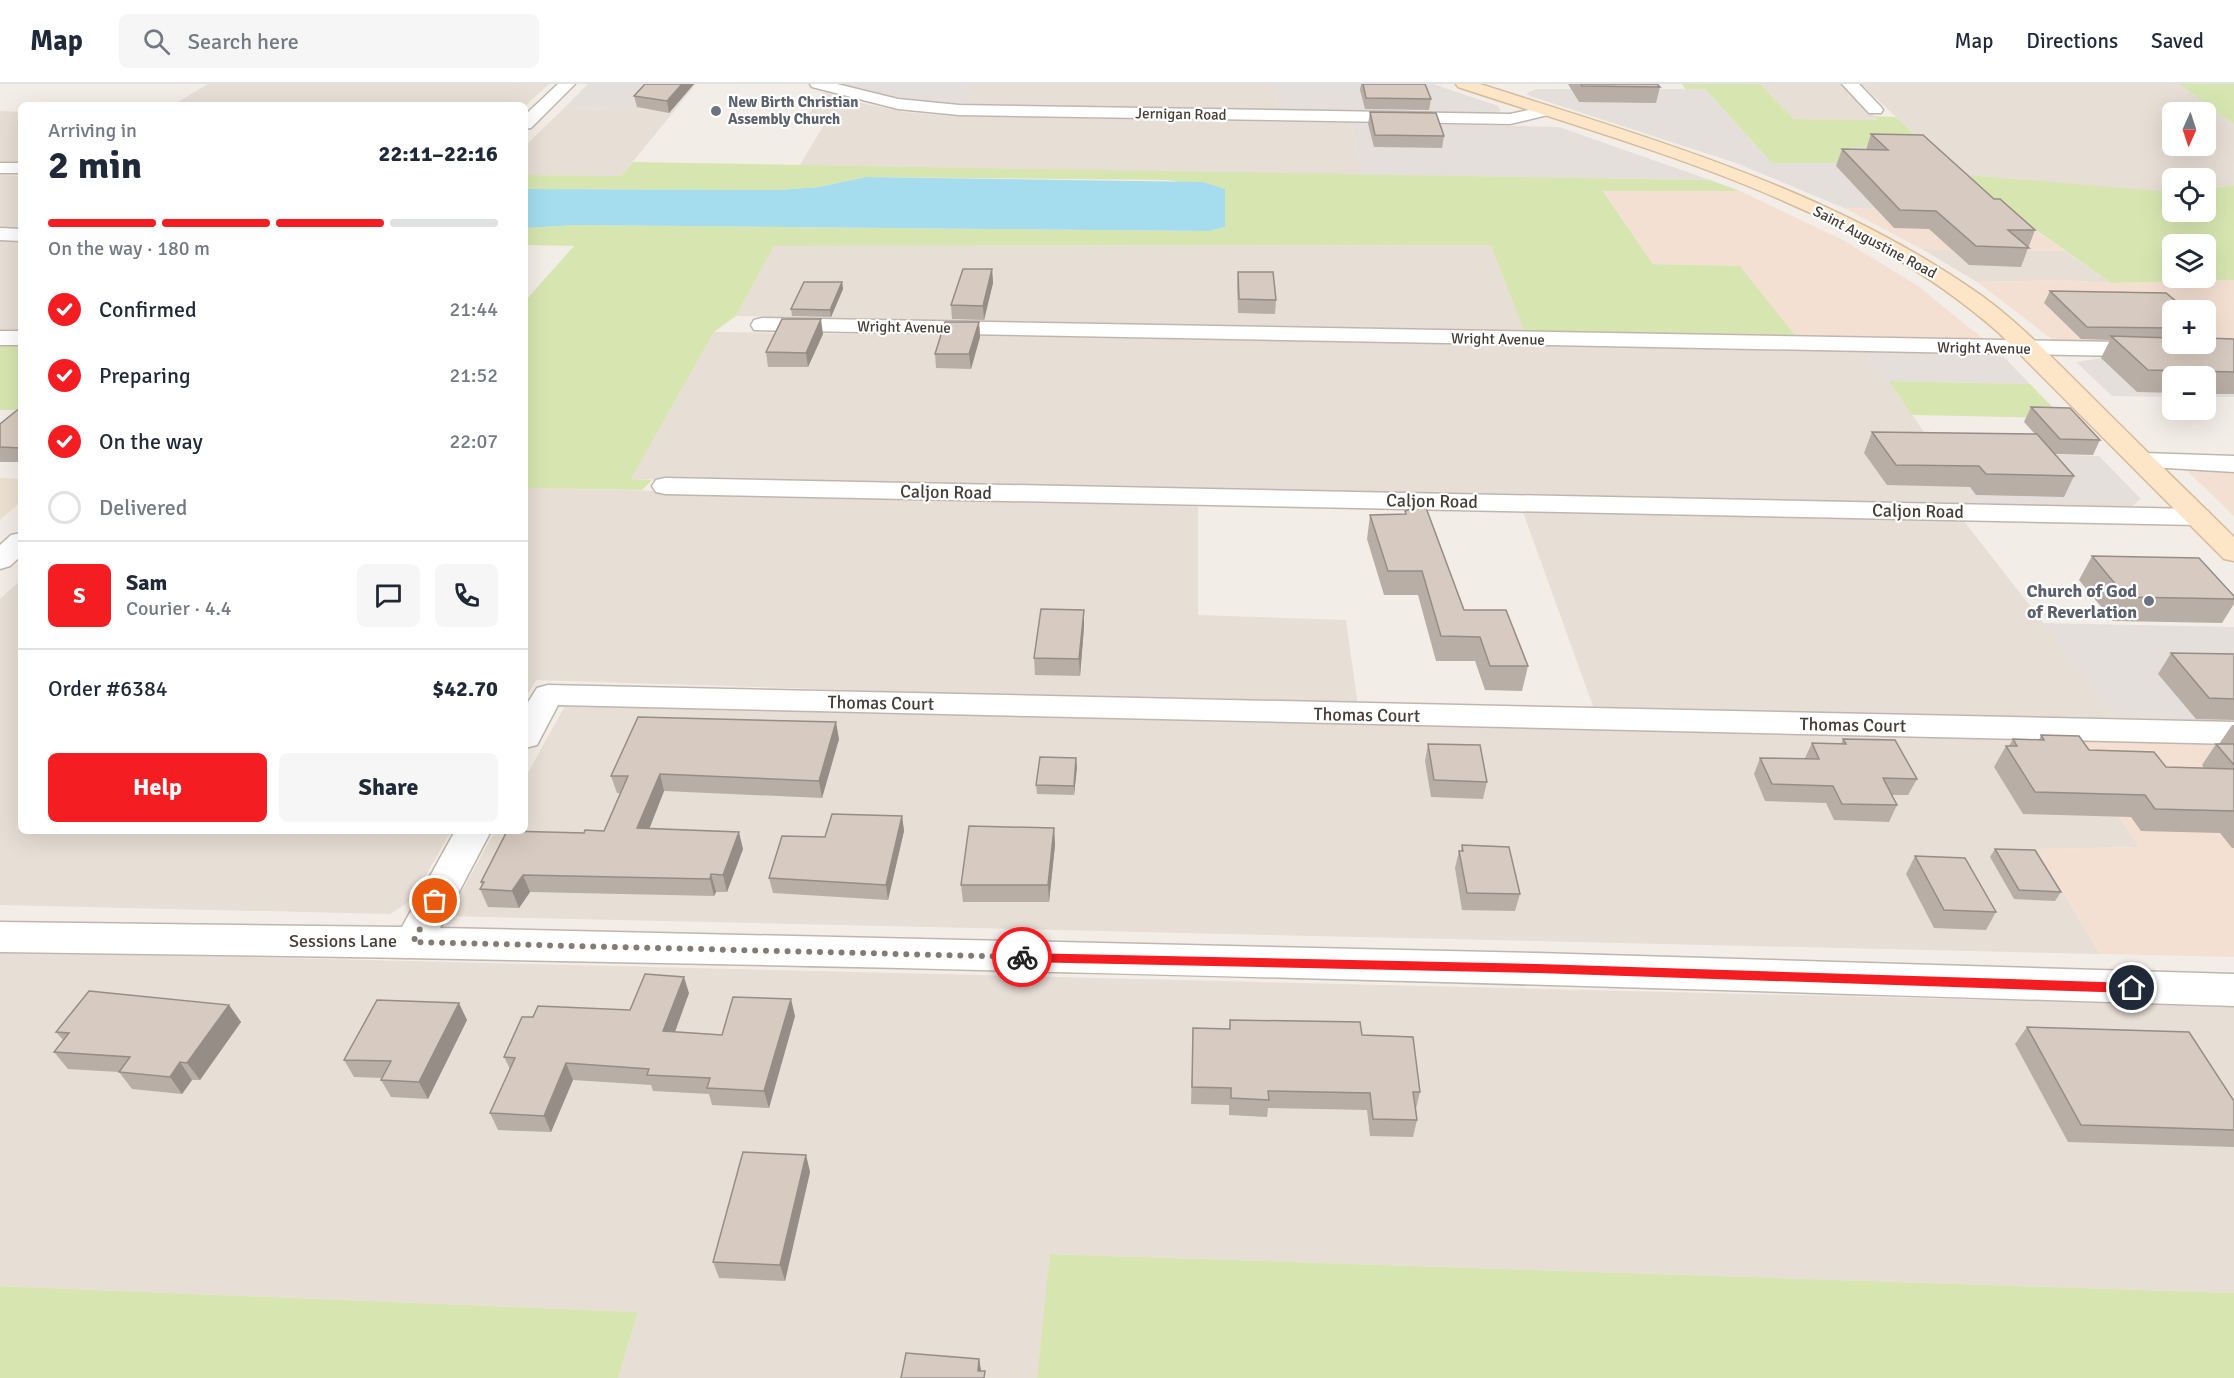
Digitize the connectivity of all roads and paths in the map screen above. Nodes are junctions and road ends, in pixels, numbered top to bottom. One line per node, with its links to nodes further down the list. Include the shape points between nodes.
1 (567, 84): 7 (street)
2 (818, 84): 6 (street, Jernigan Road, via 898,104 959,110 1500,118)
3 (1464, 84): 6 (main road, Saint Augustine Road)
4 (1850, 84): 5 (street)
5 (1875, 110)
6 (1546, 111): 15 (main road, Saint Augustine Road, via 1730,174 1841,222 1944,279)
7 (528, 121)
8 (0, 168): 9 (street)
9 (18, 168)
10 (0, 234): 11 (street)
11 (18, 235)
12 (762, 325): 15 (street, Wright Avenue)
13 (0, 338): 14 (street)
14 (18, 338)
15 (2031, 349): 16 (street, Wright Avenue); 17 (main road, Saint Augustine Road)
16 (2234, 351)
17 (2143, 461): 18 (street); 20 (main road, Saint Augustine Road)
18 (2234, 464)
19 (665, 486): 20 (street, Caljon Road)
20 (2198, 517): 22 (main road, Saint Augustine Road)
21 (18, 544): 23 (street)
22 (2234, 553)
23 (0, 560)
24 (528, 731): 25 (street, Thomas Court, via 548,695)
25 (2234, 733)
26 (471, 834): 28 (street)
27 (0, 937): 28 (street, Sessions Lane)
28 (413, 942): 29 (street, Sessions Lane, via 1538,968)
29 (2234, 990)

